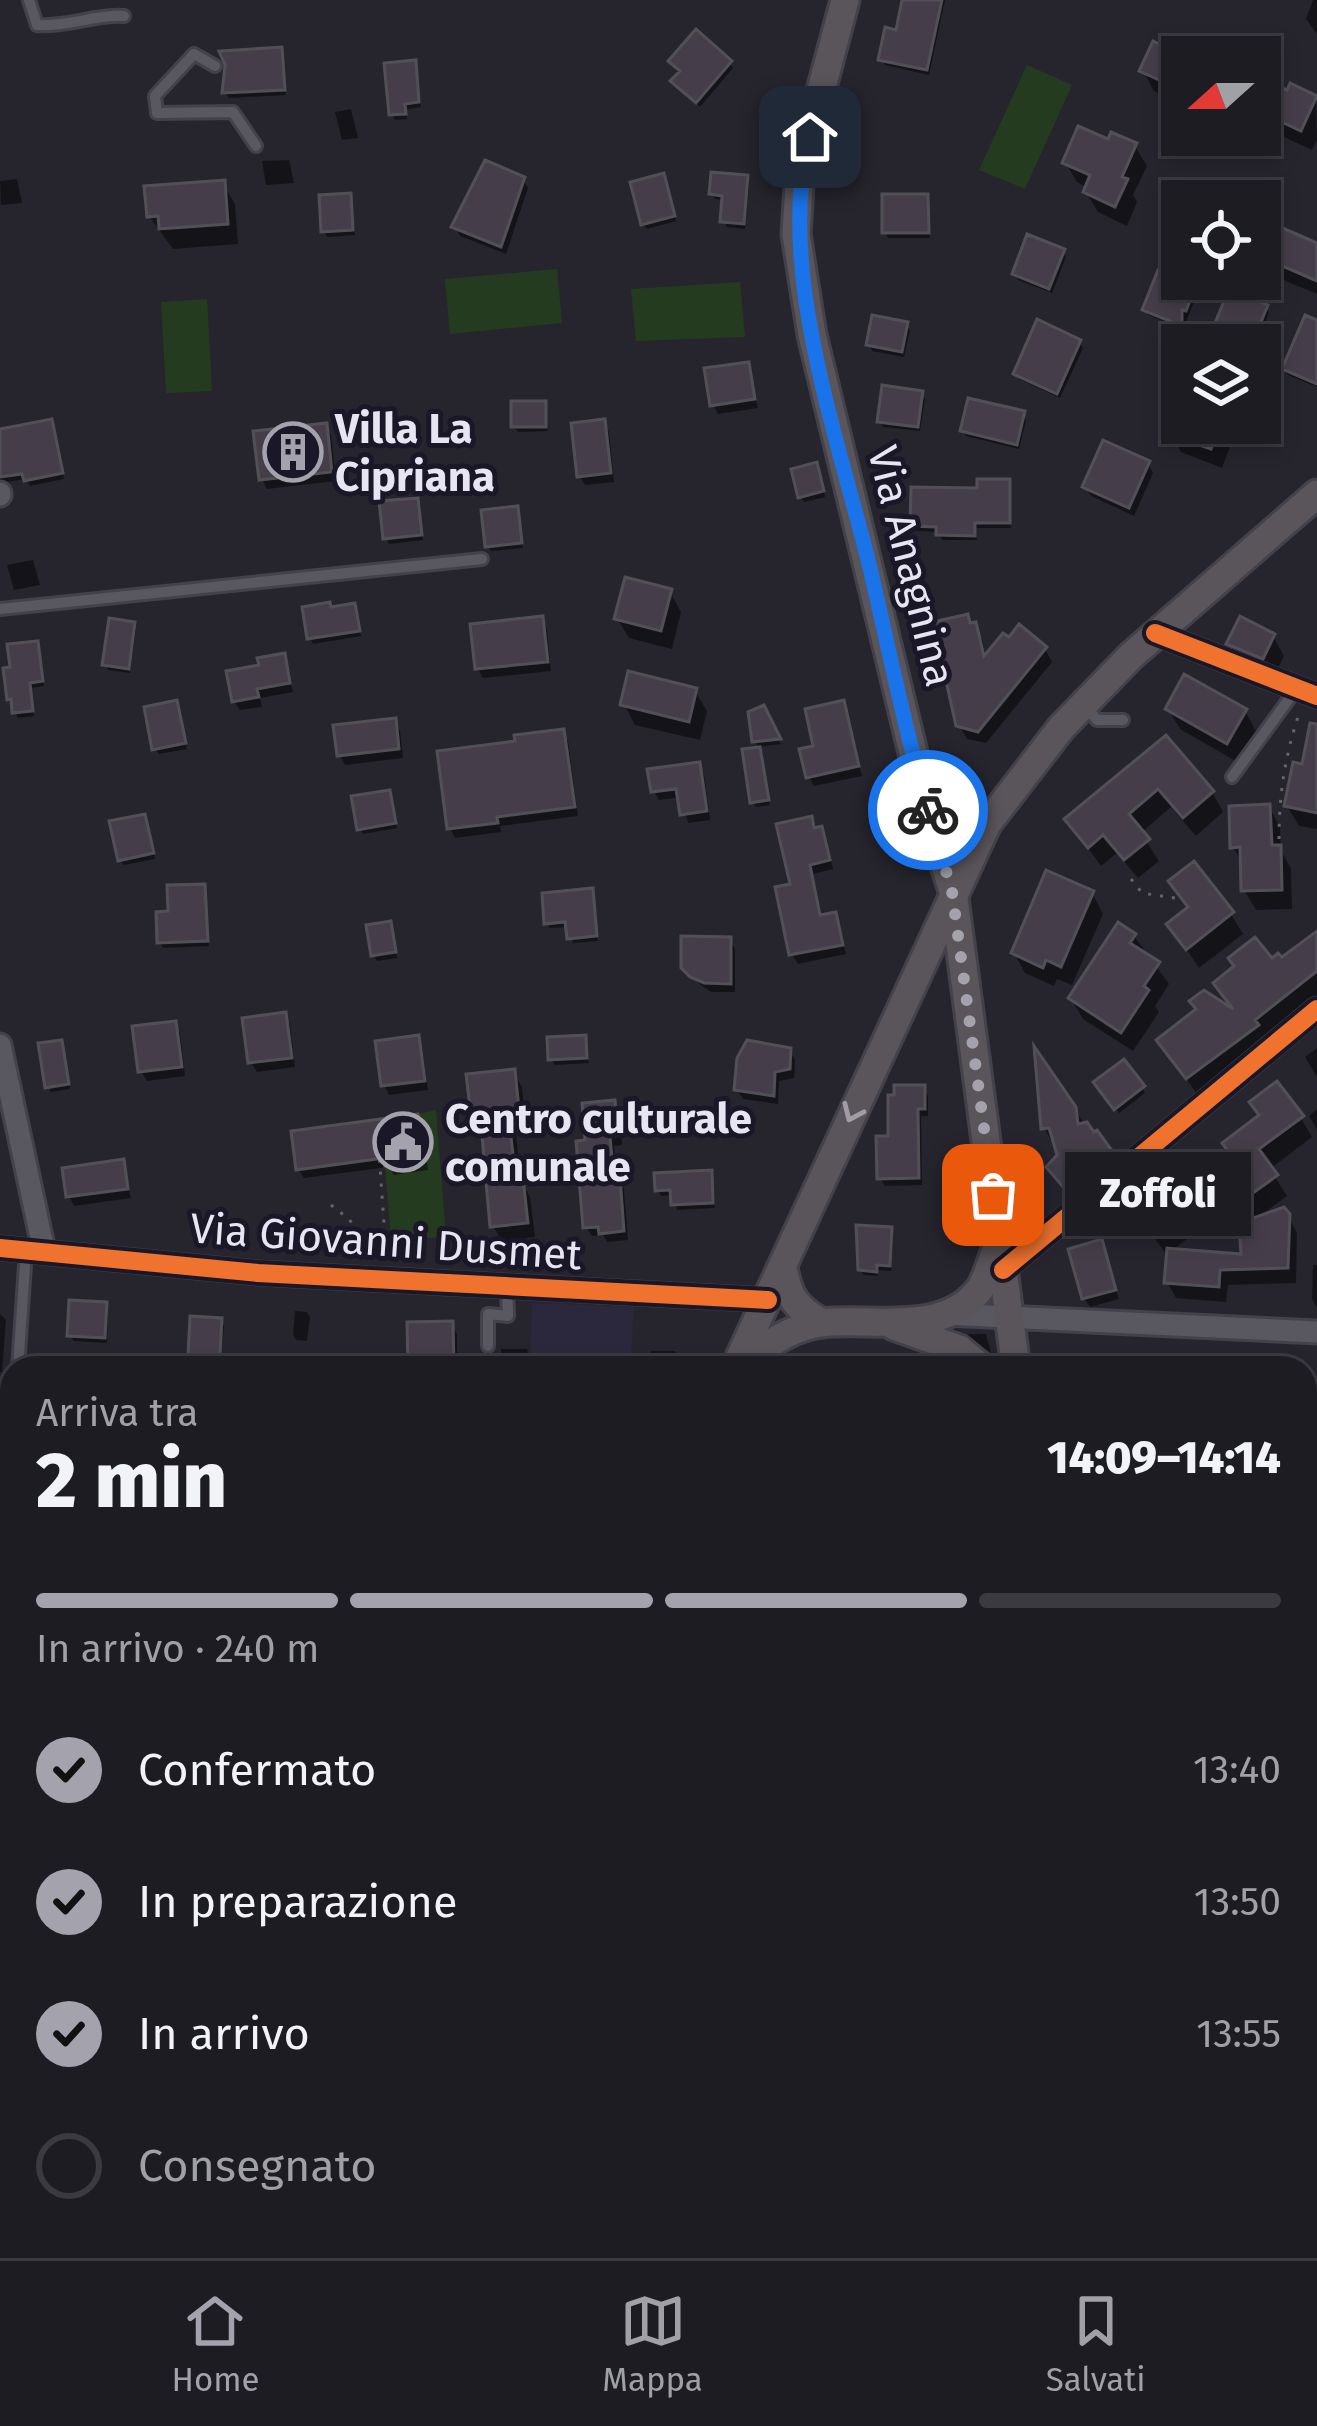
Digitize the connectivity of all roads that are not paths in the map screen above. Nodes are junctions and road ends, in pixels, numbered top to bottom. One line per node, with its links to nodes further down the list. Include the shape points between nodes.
1 (28, 0): 5 (lane, via 37,25)
2 (104, 0): 5 (lane)
3 (845, 0): 16 (main road, Via Anagnina, via 800,170 796,234 812,335)
4 (124, 16): 5 (lane)
5 (104, 17)
6 (215, 66): 7 (lane, via 194,54 155,96 158,113 233,112)
7 (256, 146)
8 (1317, 494): 11 (main road)
9 (482, 559): 10 (lane)
10 (0, 609)
11 (1155, 633): 12 (street); 13 (main road)
12 (1307, 692): 15 (lane)
13 (1083, 704): 14 (lane, via 1097,720); 16 (main road, via 987,824)
14 (1123, 720)
15 (1232, 778)
16 (952, 891): 17 (main road); 18 (main road, Via Anagnina)
17 (925, 952): 18 (main road, via 946,948); 24 (main road, one-way to 24)
18 (963, 967): 23 (main road, Via Anagnina)
19 (1317, 1009): 23 (street)
20 (0, 1045): 22 (street)
21 (0, 1248): 22 (street, Via Giovanni Dusmet)
22 (35, 1250): 25 (street, Via Giovanni Dusmet); 33 (lane)
23 (1001, 1256): 27 (main road, via 980,1289); 28 (main road, Via Anagnina)
24 (783, 1267): 26 (main road); 29 (main road, via 799,1310)
25 (507, 1286): 26 (street, Via Giovanni Dusmet); 32 (lane, via 508,1316 488,1314)
26 (768, 1300): 34 (main road)
27 (946, 1314): 28 (street); 30 (main road)
28 (1008, 1317): 31 (street); 37 (main road, Via Anagnina)
29 (822, 1323): 30 (main road); 35 (main road, via 790,1331)
30 (890, 1324): 36 (main road)
31 (1317, 1332)
32 (488, 1346)
33 (20, 1356)
34 (743, 1356)
35 (752, 1356)
36 (967, 1356)
37 (1014, 1356)

